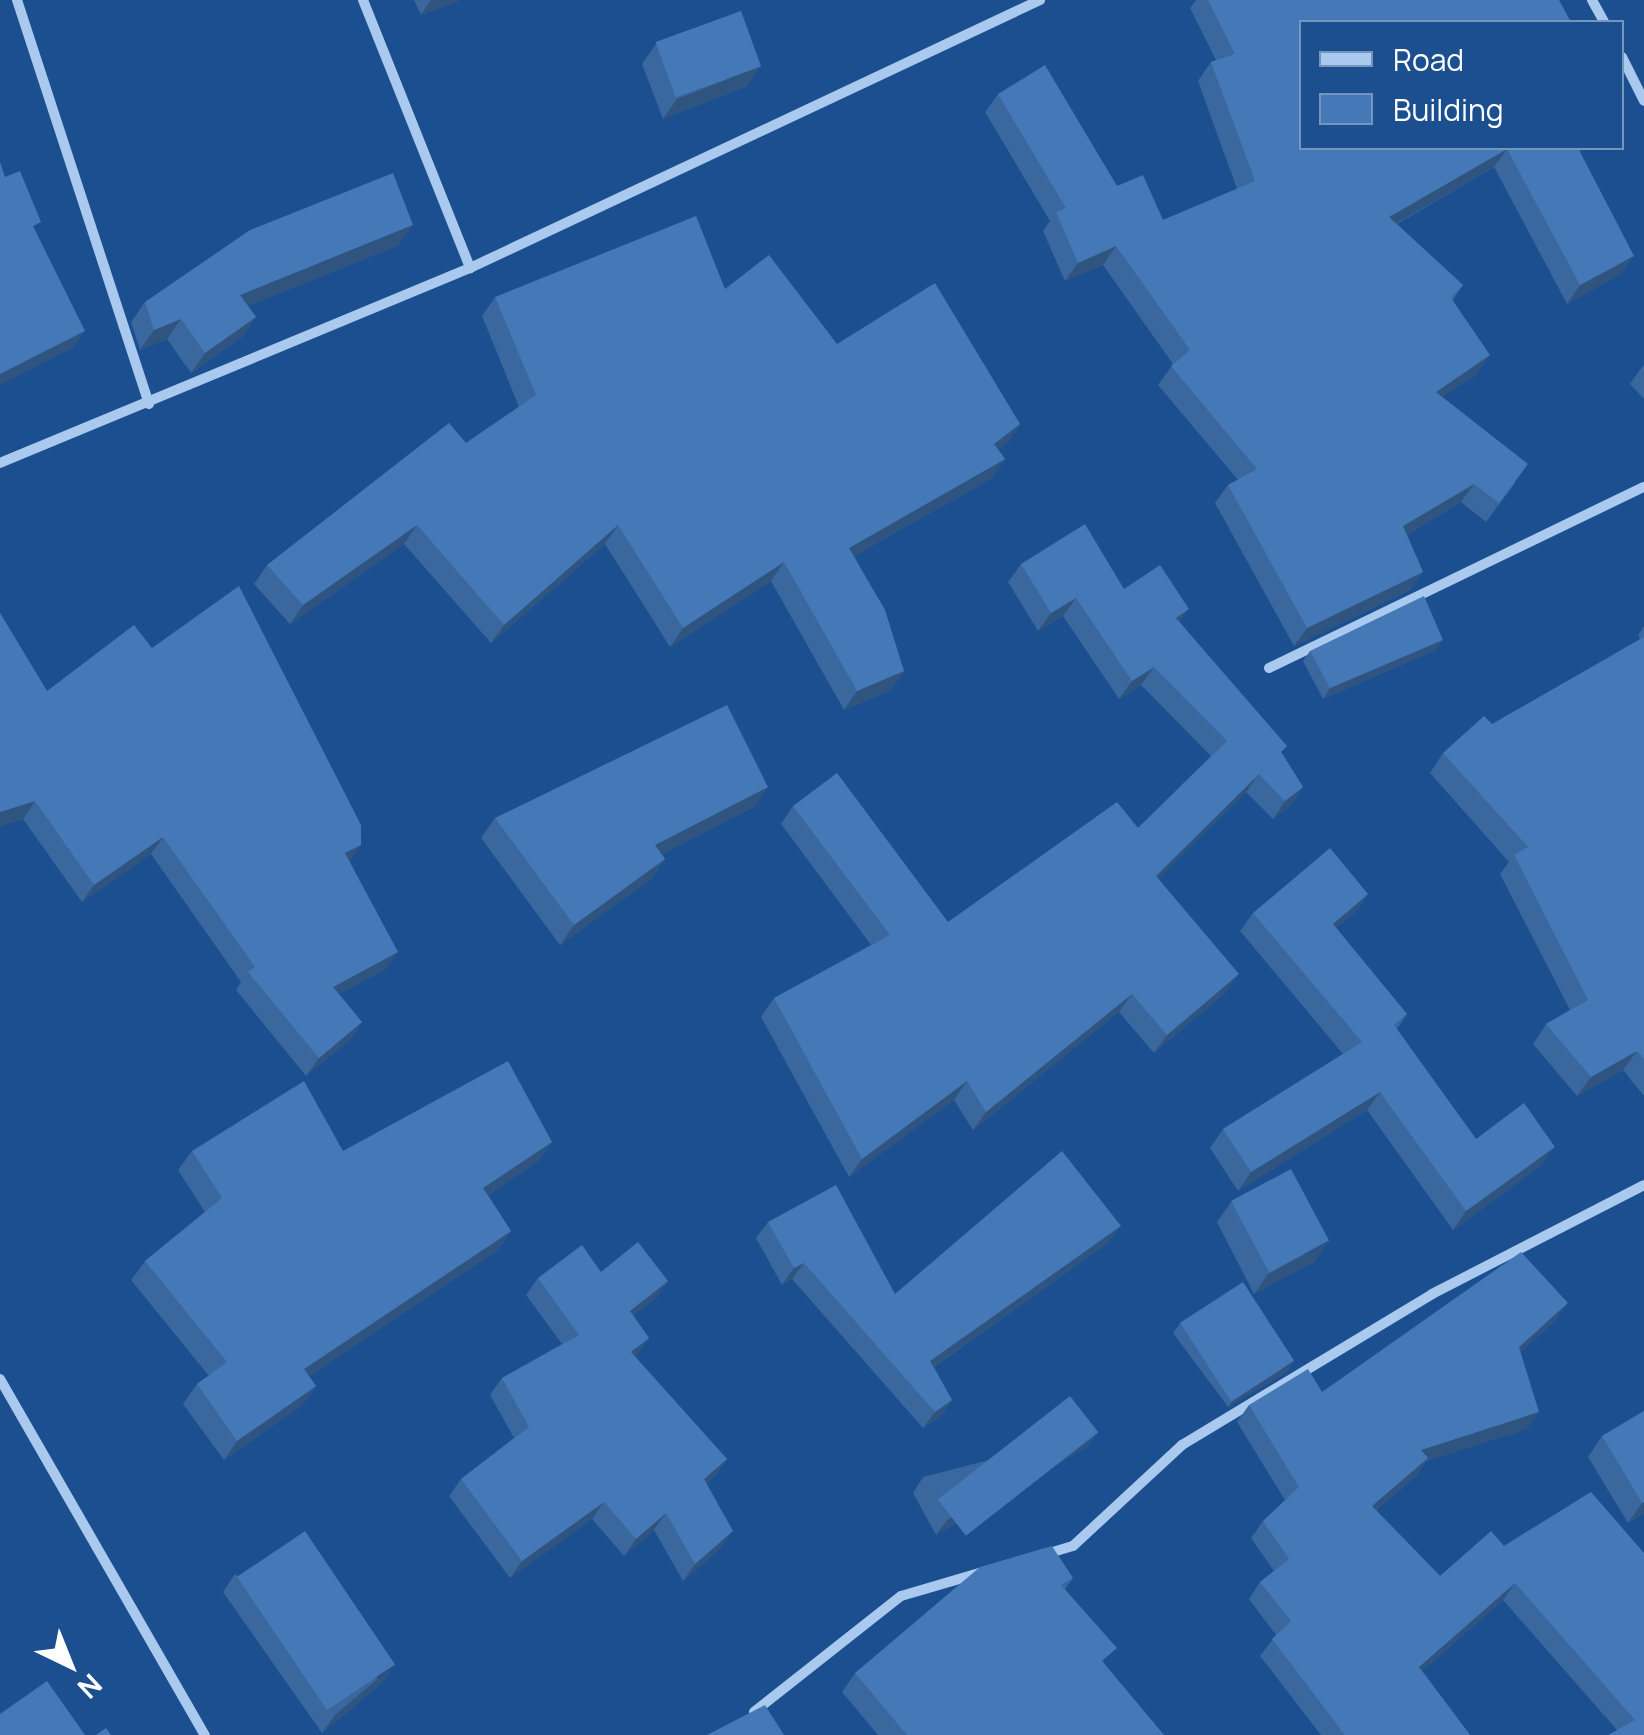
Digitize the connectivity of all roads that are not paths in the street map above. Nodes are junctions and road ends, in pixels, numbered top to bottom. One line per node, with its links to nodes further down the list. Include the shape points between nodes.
1 (17, 0): 7 (street)
2 (363, 0): 6 (street)
3 (1040, 0): 6 (street)
4 (1624, 61): 5 (street)
5 (1644, 100)
6 (470, 268): 7 (street)
7 (149, 404): 8 (street)
8 (0, 463)
9 (1644, 487): 10 (street)
10 (1269, 668)
11 (1644, 1185): 13 (street, via 1432,1294 1182,1445 1073,1546)
12 (0, 1379): 16 (street)
13 (1035, 1557)
14 (996, 1568): 15 (street, via 900,1596)
15 (744, 1718)
16 (206, 1735)

